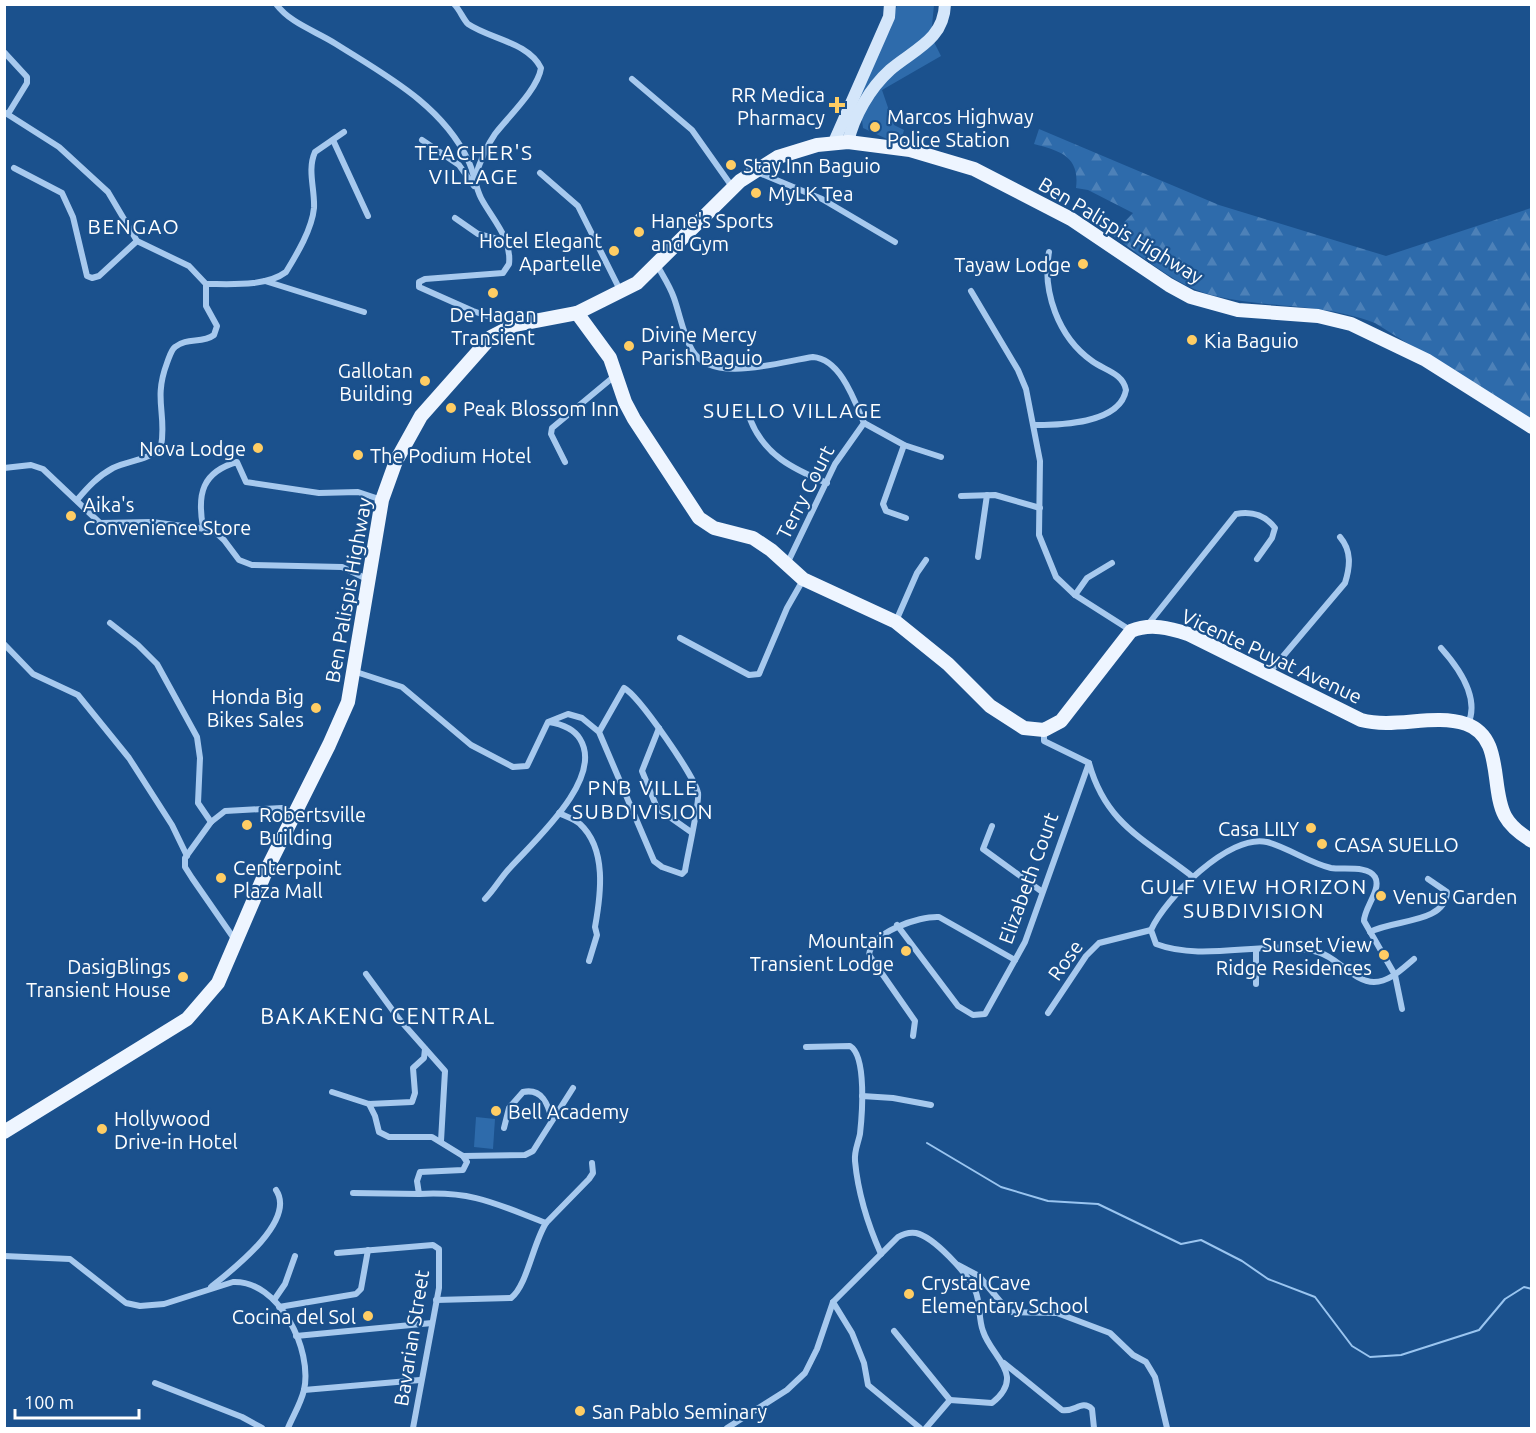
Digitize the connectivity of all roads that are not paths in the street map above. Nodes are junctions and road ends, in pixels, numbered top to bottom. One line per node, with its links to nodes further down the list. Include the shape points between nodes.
1 (276, 4): 15 (street, via 289,19 321,34 430,109 468,159)
2 (454, 4): 15 (street, via 469,24 521,50 541,68 517,111 495,134)
3 (890, 4): 11 (street, via 889,16)
4 (945, 4): 11 (street, via 941,24 928,42 889,70)
5 (4, 52): 7 (street, via 27,77 27,84)
6 (632, 79): 16 (street, via 692,130)
7 (6, 113): 20 (street, via 59,147 108,192)
8 (344, 132): 9 (street)
9 (333, 140): 18 (street); 25 (street, via 313,157 314,209 292,263 280,277)
10 (422, 140): 17 (street, via 459,165)
11 (841, 142): 13 (main road, Ben Palispis Highway, via 778,157); 36 (main road, Ben Palispis Highway, via 919,152 974,169 1079,224 1169,285 1208,304 1333,318 1371,331 1426,360)
12 (14, 168): 20 (street, via 62,193 74,217 87,276 99,276)
13 (753, 171): 16 (main road, Ben Palispis Highway); 22 (street, via 822,199)
14 (540, 173): 28 (street, via 578,206)
15 (474, 178): 17 (street)
16 (733, 188): 24 (main road, Ben Palispis Highway)
17 (476, 189): 21 (street)
18 (368, 216)
19 (455, 218): 21 (street, via 478,234)
20 (137, 242): 26 (street, via 189,266)
21 (506, 242): 31 (street, via 509,264 503,273 425,279 418,284 473,311)
22 (895, 242)
23 (1049, 252): 35 (street, via 1046,282 1062,326 1089,359 1122,380 1126,390 1118,406 1096,418)
24 (657, 265): 28 (main road, Ben Palispis Highway); 34 (street, via 674,298 691,348 700,360 738,369 813,357 824,359 837,370)
25 (264, 280): 26 (street); 29 (street)
26 (206, 284): 44 (street, via 206,306 217,326 206,341 186,341 170,354 158,388 161,447 94,480)
27 (971, 291): 35 (street, via 1026,389)
28 (622, 292): 30 (main road, Ben Palispis Highway)
29 (364, 312)
30 (577, 313): 31 (main road, Ben Palispis Highway); 32 (main road, via 605,350)
31 (514, 324): 45 (main road, Ben Palispis Highway, via 487,340 421,416 396,460)
32 (617, 374): 39 (street, via 552,428); 54 (main road, via 634,419 699,518 714,528 753,538)
33 (750, 419): 41 (street, via 768,450 790,466)
34 (864, 423): 37 (street); 41 (street, Terry Court, via 835,464)
35 (1034, 425): 46 (street)
36 (1532, 427)
37 (904, 445): 38 (street); 47 (street, via 883,507)
38 (941, 457)
39 (565, 462)
40 (4, 468): 44 (street, via 31,465 43,469)
41 (827, 483): 54 (street, Terry Court)
42 (987, 495): 43 (street); 46 (street); 50 (street)
43 (962, 496)
44 (77, 500): 48 (street, via 100,523 152,522)
45 (382, 500): 48 (street, via 358,492 319,493 246,482 237,462 220,467 205,485 200,504); 55 (main road, Ben Palispis Highway)
46 (1040, 508): 57 (street, via 1039,534 1056,577)
47 (906, 518)
48 (202, 527): 55 (street, via 219,534 239,560 252,565 342,567)
49 (1340, 537): 66 (street, via 1345,542 1350,565 1345,583)
50 (978, 557)
51 (1257, 559): 60 (street, via 1275,528 1268,519 1256,514 1236,514)
52 (926, 560): 58 (street)
53 (1112, 563): 57 (street, via 1088,578)
54 (787, 565): 56 (main road)
55 (367, 579): 65 (main road, Ben Palispis Highway)
56 (803, 579): 58 (main road); 62 (street, via 759,674 749,675)
57 (1075, 595): 61 (street)
58 (896, 622): 70 (main road, via 1003,716 1024,728)
59 (110, 623): 75 (street, via 157,664 197,737 201,758 198,803)
60 (1146, 627): 61 (main road, Vicente Puyat Avenue); 66 (main road, Vicente Puyat Avenue, via 1188,634)
61 (1131, 631): 70 (main road, via 1070,711)
62 (680, 639)
63 (4, 644): 79 (street, via 33,674 78,695 129,758)
64 (1441, 648): 68 (street, via 1456,667 1472,703)
65 (353, 671): 67 (street, via 402,687 471,744 513,767 527,766); 74 (main road, Ben Palispis Highway, via 343,714)
66 (1268, 674): 68 (main road, Vicente Puyat Avenue, via 1361,720 1388,724 1443,720)
67 (548, 722): 71 (street, via 568,714 582,718); 73 (street, via 578,735 587,760)
68 (1468, 725): 78 (main road, via 1488,744 1506,819)
69 (659, 728): 71 (street, via 624,688); 77 (street, via 698,794); 77 (street, via 642,771 657,808)
70 (1044, 730): 72 (street, via 1044,741 1050,746)
71 (599, 732): 77 (street, via 654,861 682,874)
72 (1089, 763): 80 (street, via 1097,791 1117,819); 82 (street, Elizabeth Court)
73 (559, 813): 83 (street); 91 (street, via 579,823 600,862 597,935)
74 (294, 815): 75 (street, via 282,808 225,811); 87 (main road, Ben Palispis Highway)
75 (211, 822): 79 (street)
76 (992, 826): 82 (street, via 983,849)
77 (691, 832)
78 (1532, 841)
79 (187, 856): 87 (street, via 185,867)
80 (1193, 877): 85 (street); 86 (street, via 1225,852 1260,841 1331,868 1371,873 1376,888 1364,915)
81 (1428, 879): 86 (street, via 1447,892 1439,910 1425,917 1387,924)
82 (1041, 891): 90 (street, Elizabeth Court, via 1025,942)
83 (485, 899)
84 (897, 925): 90 (street, Elizabeth Court, via 939,917); 90 (street, via 958,1006 973,1015 985,1014); 97 (street, via 869,951 915,1020)
85 (1151, 930): 88 (street, via 1153,941 1168,948); 96 (street, Rose, via 1099,943)
86 (1370, 933): 93 (street)
87 (237, 941): 107 (main road, Ben Palispis Highway, via 218,983 188,1019)
88 (1256, 950): 93 (street, via 1318,952 1369,981); 94 (street)
89 (1414, 959): 93 (street)
90 (1015, 960)
91 (589, 961)
92 (366, 974): 99 (street)
93 (1395, 975): 95 (street)
94 (1256, 984)
95 (1402, 1009)
96 (1048, 1013)
97 (913, 1036)
98 (806, 1047): 102 (street, via 854,1048)
99 (425, 1048): 103 (street, via 425,1056 413,1068 412,1102); 108 (street, via 447,1077)
100 (573, 1088): 105 (street)
101 (333, 1092): 103 (street)
102 (862, 1096): 104 (street); 117 (street, via 855,1160 864,1209)
103 (369, 1104): 108 (street, via 381,1135 432,1137)
104 (931, 1106)
105 (552, 1120): 106 (street, via 540,1095 528,1091 515,1099); 109 (street, via 529,1154)
106 (504, 1128)
107 (4, 1132)
108 (441, 1141): 109 (street)
109 (463, 1156): 113 (street, via 467,1162 463,1170 420,1172)
110 (592, 1163): 114 (street, via 589,1179)
111 (276, 1190): 121 (street, via 280,1205 264,1238 243,1262)
112 (353, 1193): 113 (street)
113 (419, 1194): 114 (street, via 473,1195)
114 (546, 1223): 123 (street, via 530,1254 521,1287 511,1298)
115 (368, 1251): 116 (street, Bavarian Street); 123 (street, Bavarian Street, via 436,1246 441,1255); 125 (street, via 361,1290 356,1294)
116 (337, 1253)
117 (881, 1254): 120 (street, via 898,1237 916,1233); 124 (street)
118 (295, 1256): 122 (street, via 285,1284)
119 (4, 1257): 121 (street, via 70,1259 132,1305 164,1304)
120 (957, 1264): 129 (street, via 975,1288 988,1344); 141 (street, via 979,1276 1009,1312 1058,1313 1110,1334 1146,1362 1155,1377)
121 (207, 1290): 122 (street, via 243,1281)
122 (274, 1300): 125 (street)
123 (436, 1300): 126 (street, Bavarian Street)
124 (833, 1302): 137 (street, via 818,1349 805,1373 787,1390); 138 (street, via 852,1333 868,1385)
125 (279, 1307): 128 (street)
126 (432, 1323): 128 (street); 130 (street, Bavarian Street)
127 (894, 1331): 133 (street)
128 (296, 1336): 132 (street, via 304,1358)
129 (1005, 1363): 133 (street, via 1005,1386 992,1403); 140 (street, via 1062,1410 1088,1405)
130 (420, 1380): 132 (street); 136 (street, Bavarian Street)
131 (155, 1383): 134 (street)
132 (304, 1390): 135 (street)
133 (950, 1400): 139 (street)
134 (262, 1428)
135 (288, 1428)
136 (413, 1428)
137 (727, 1428)
138 (920, 1428)
139 (926, 1428)
140 (1094, 1428)
141 (1167, 1428)

